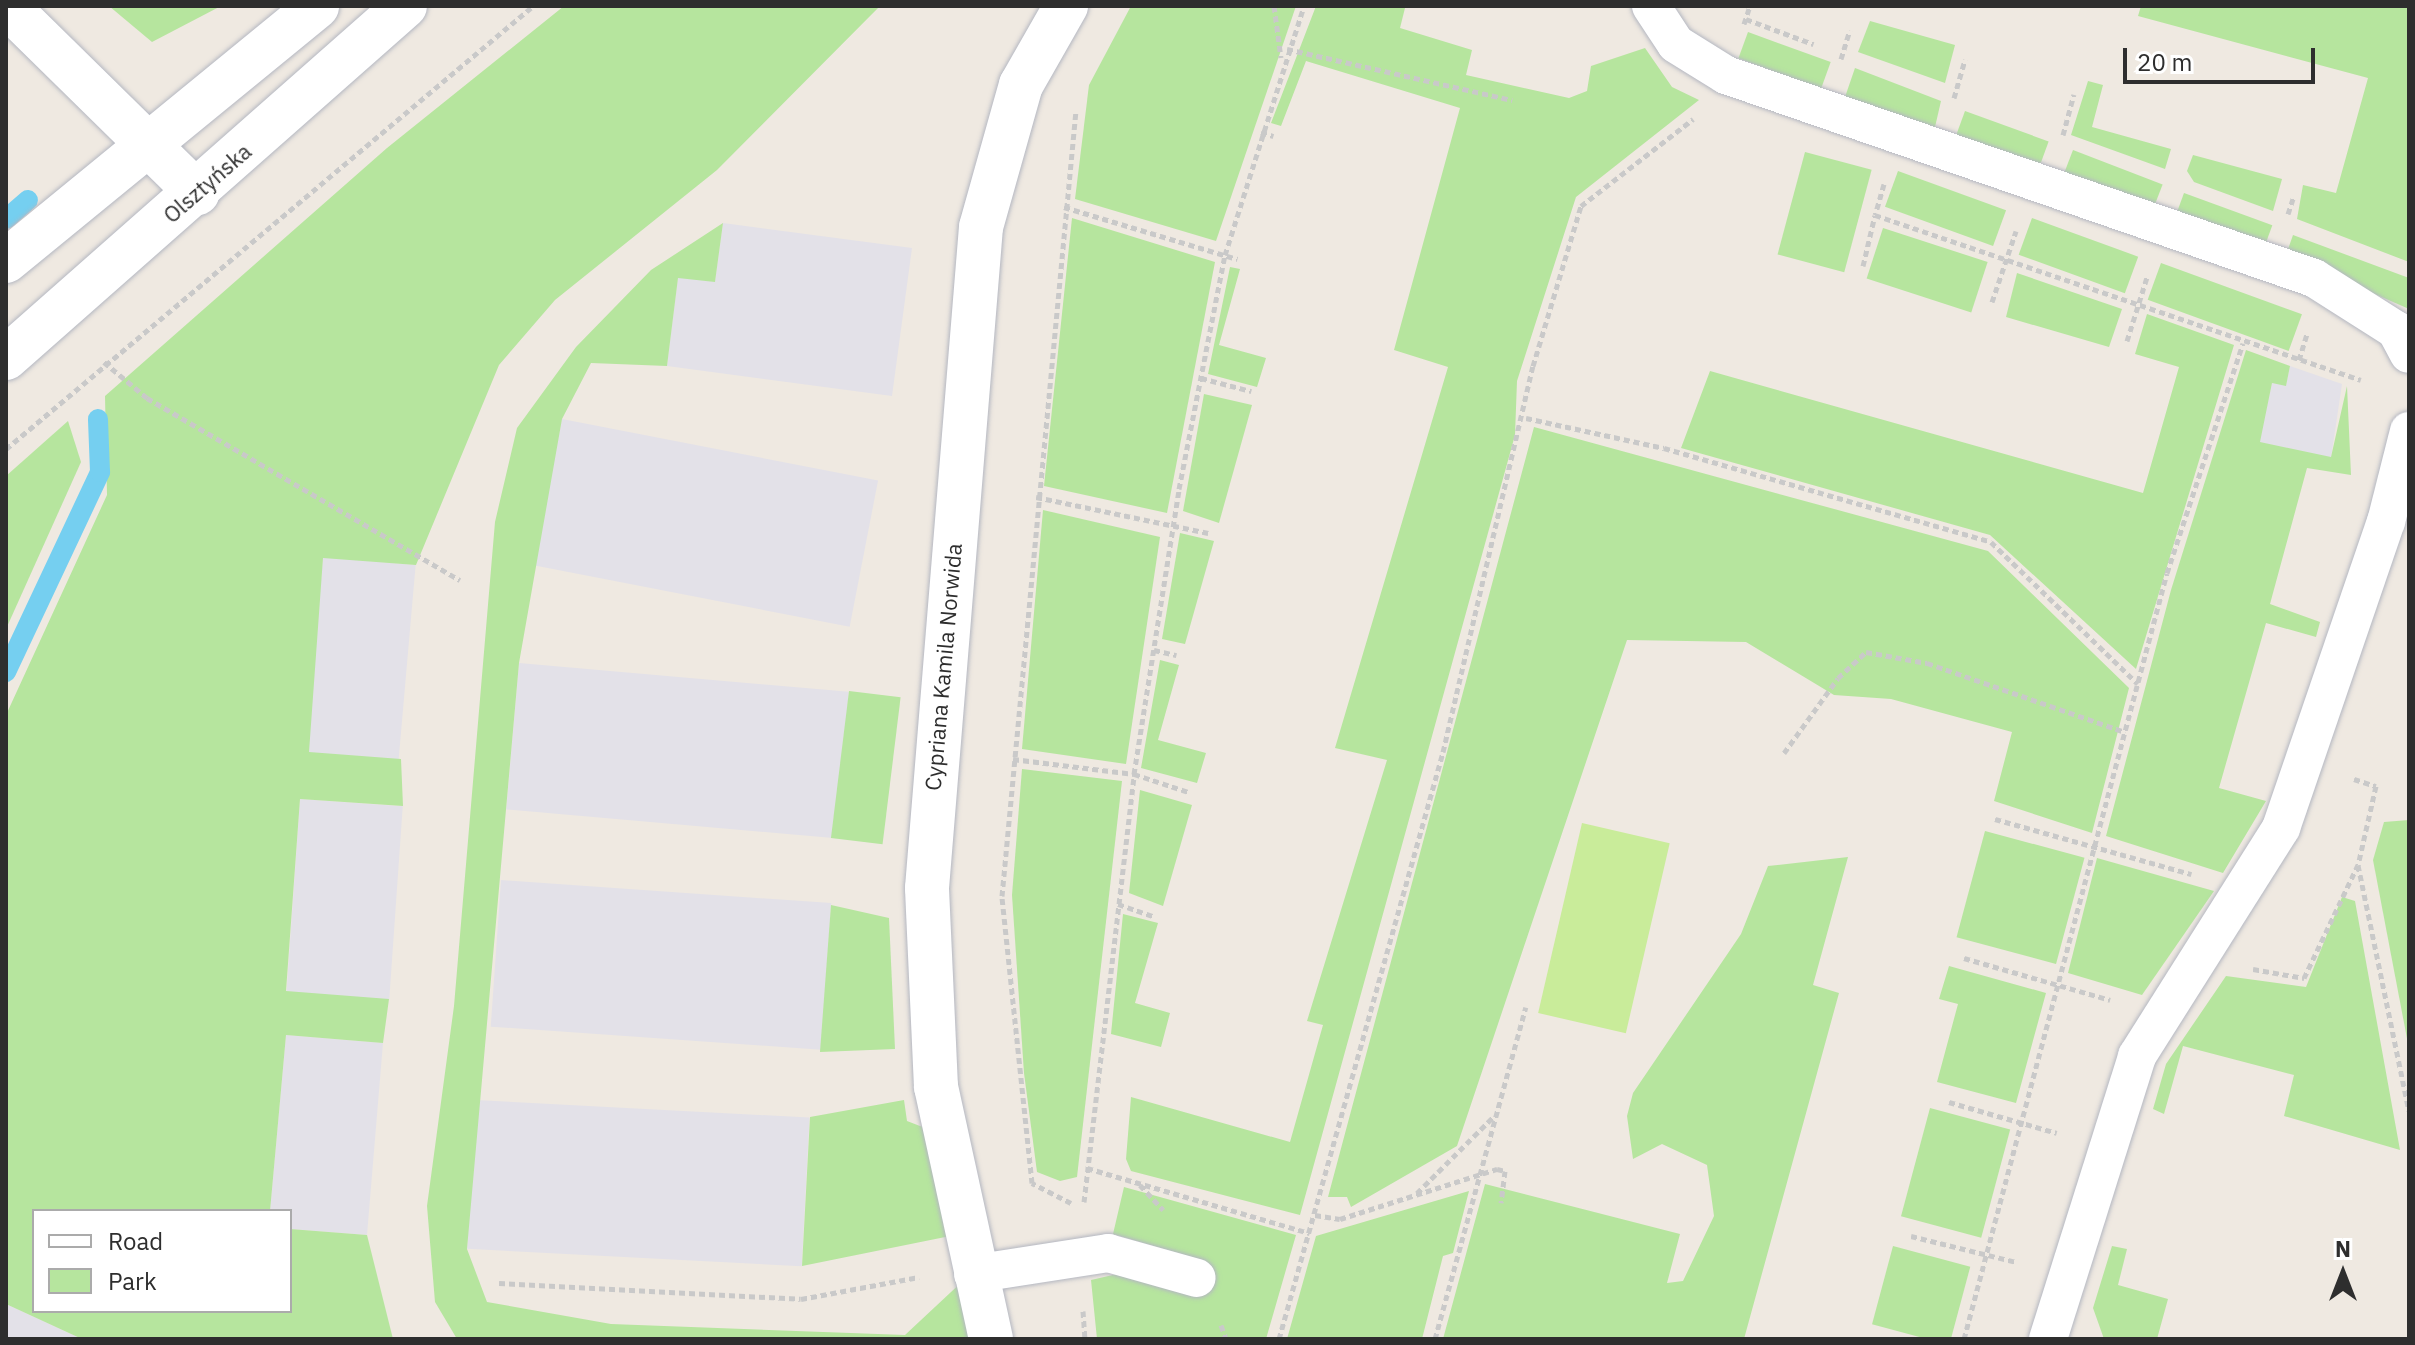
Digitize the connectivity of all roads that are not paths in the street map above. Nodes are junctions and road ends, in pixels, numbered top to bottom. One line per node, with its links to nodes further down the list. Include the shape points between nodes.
1 (7, 6): 6 (street)
2 (317, 6): 6 (street)
3 (405, 6): 7 (street, Olsztyńska)
4 (1066, 6): 12 (street, Cypriana Kamila Norwida, via 1021,85 981,227 942,667 927,888 935,1072)
5 (1651, 6): 9 (lane, via 1676,44 1726,75 2314,278 2396,330)
6 (149, 140): 7 (street); 8 (street)
7 (197, 193): 10 (street, Olsztyńska)
8 (6, 261)
9 (2409, 354)
10 (6, 358)
11 (2409, 431): 15 (lane, via 2386,522 2281,828 2137,1056)
12 (973, 1274): 13 (lane, via 1108,1253); 14 (street, Cypriana Kamila Norwida)
13 (1197, 1278)
14 (991, 1339)
15 (2048, 1339)

